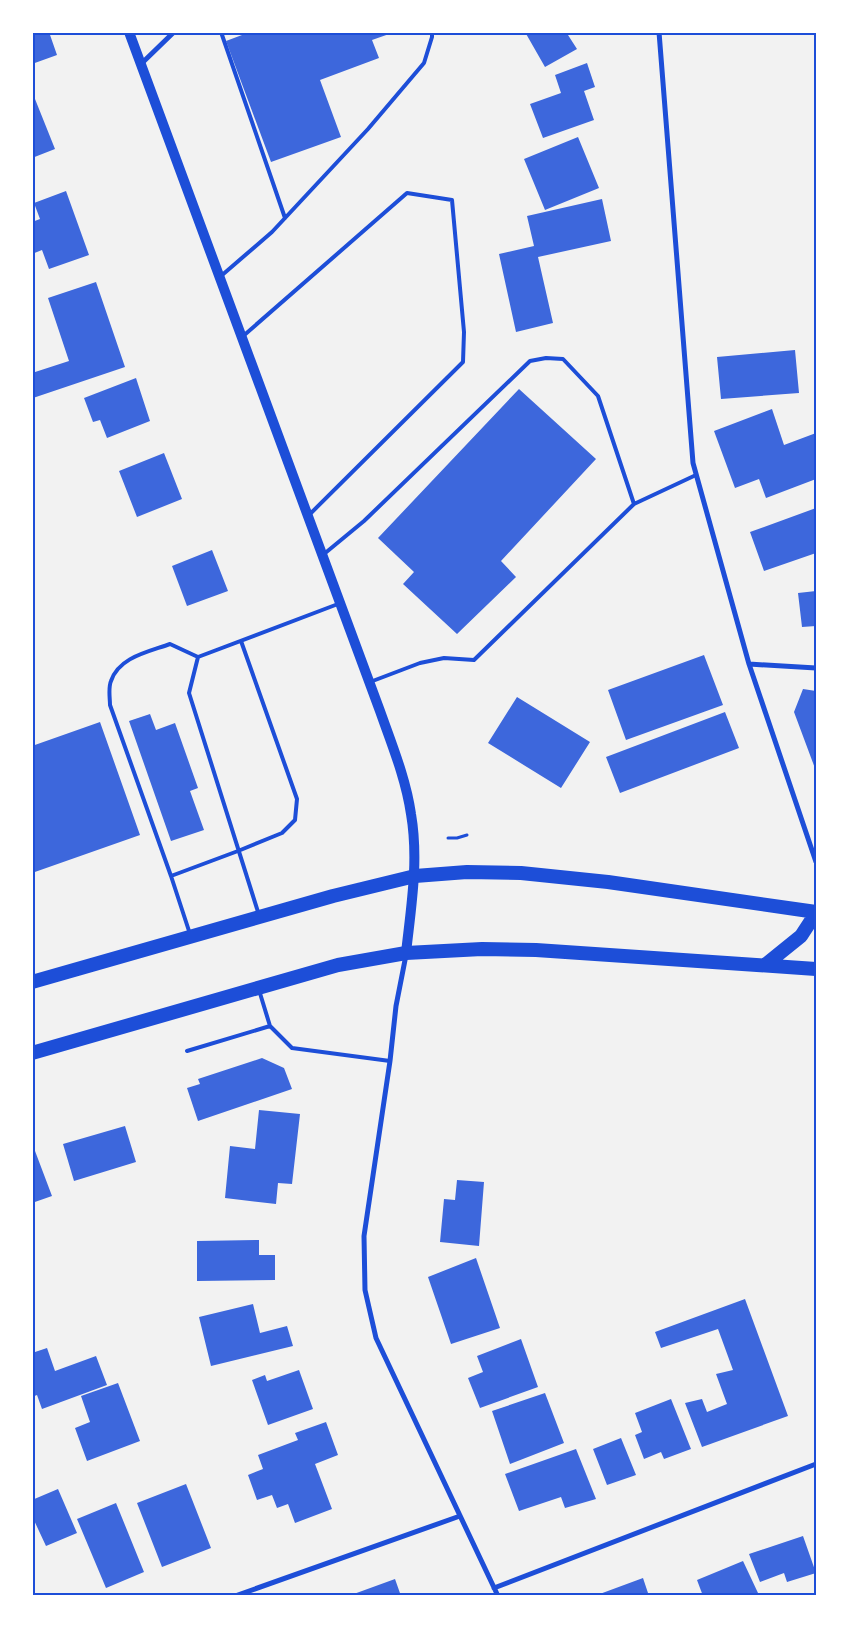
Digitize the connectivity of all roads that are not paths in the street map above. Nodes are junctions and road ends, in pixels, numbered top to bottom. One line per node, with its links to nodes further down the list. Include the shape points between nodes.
1 (129, 32): 6 (main road)
2 (174, 32): 6 (street)
3 (221, 32): 7 (lane)
4 (432, 32): 7 (lane, via 424,63)
5 (659, 32): 10 (street)
6 (140, 64): 8 (main road)
7 (285, 218): 8 (lane)
8 (220, 278): 9 (main road)
9 (242, 338): 12 (main road); 12 (lane, via 407,193 452,200 464,332 463,362)
10 (696, 475): 11 (lane); 17 (street)
11 (634, 504): 13 (lane, via 598,396 562,359 546,358 530,361 364,521); 19 (lane, via 474,660 444,658 420,663)
12 (308, 516): 13 (main road)
13 (323, 555): 14 (main road)
14 (340, 603): 15 (lane); 19 (main road)
15 (241, 640): 16 (lane); 20 (lane, via 297,798 295,820 282,833)
16 (198, 657): 20 (lane, via 189,693); 22 (lane, via 170,644 134,657 117,668 110,683 110,705)
17 (749, 664): 18 (street); 21 (street)
18 (816, 668)
19 (370, 682): 23 (main road, via 404,779 411,814)
20 (238, 851): 22 (lane); 25 (lane)
21 (816, 862)
22 (171, 876): 26 (lane)
23 (415, 876): 24 (highway, via 467,872 521,873 608,882); 25 (highway); 27 (main road)
24 (816, 913): 28 (highway, via 801,936)
25 (260, 917): 26 (highway)
26 (191, 937): 30 (highway)
27 (406, 953): 28 (highway, via 536,950); 31 (highway, via 338,965); 35 (street)
28 (765, 965): 29 (highway)
29 (816, 969)
30 (32, 982)
31 (259, 988): 32 (lane); 34 (highway)
32 (270, 1026): 33 (lane); 35 (lane, via 292,1048)
33 (187, 1051)
34 (32, 1053)
35 (390, 1061): 37 (street, via 364,1236 365,1290 376,1338)
36 (816, 1464): 38 (street)
37 (460, 1516): 38 (street); 39 (street)
38 (494, 1588): 40 (street)
39 (235, 1596)
40 (498, 1596)

